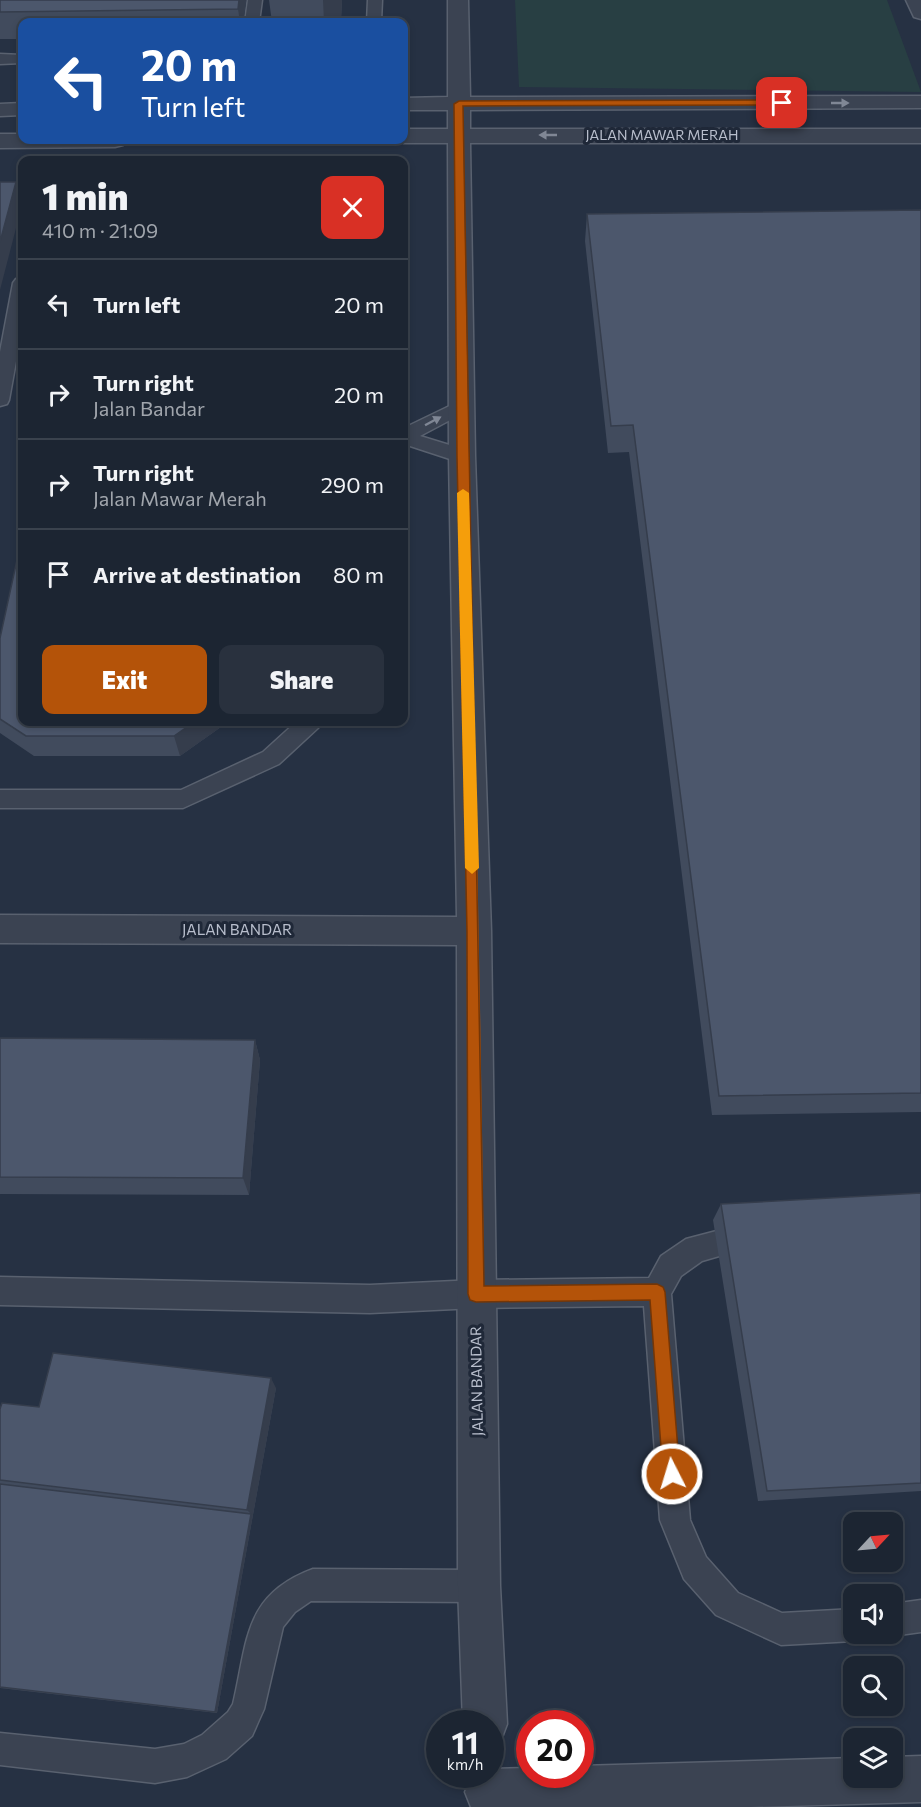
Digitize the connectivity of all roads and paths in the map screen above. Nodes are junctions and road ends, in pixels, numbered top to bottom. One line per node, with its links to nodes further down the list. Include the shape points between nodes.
1 (255, 0): 6 (lane)
2 (375, 0): 7 (lane)
3 (458, 0): 12 (street, JALAN BANDAR)
4 (915, 0): 5 (street)
5 (921, 13)
6 (253, 18)
7 (374, 18)
8 (0, 59): 9 (lane)
9 (18, 59)
10 (921, 102): 12 (street, one-way to 10)
11 (408, 104): 12 (street)
12 (459, 104): 15 (street, JALAN BANDAR)
13 (18, 109): 14 (street)
14 (0, 110)
15 (459, 135): 16 (street, JALAN MAWAR MERAH); 17 (street, JALAN MAWAR MERAH, one-way to 15); 24 (street, JALAN BANDAR)
16 (408, 136)
17 (921, 136)
18 (0, 141): 19 (street)
19 (18, 141)
20 (18, 190): 21 (lane)
21 (0, 191)
22 (18, 304): 23 (lane)
23 (0, 400)
24 (462, 406): 25 (lane, one-way to 24); 27 (street, JALAN BANDAR)
25 (408, 435)
26 (408, 438): 27 (lane)
27 (462, 456): 31 (street, JALAN BANDAR)
28 (306, 726): 29 (lane, via 271,758 183,799)
29 (0, 799)
30 (0, 929): 31 (street, JALAN BANDAR)
31 (474, 931): 35 (street, JALAN BANDAR)
32 (768, 1235): 34 (lane, via 745,1236 696,1249 671,1266)
33 (0, 1291): 35 (lane, via 370,1299)
34 (657, 1292): 35 (lane); 39 (lane, via 675,1520 695,1568 727,1604 781,1629)
35 (476, 1294): 36 (street, JALAN BANDAR)
36 (479, 1586): 40 (street, JALAN BANDAR); 41 (lane, via 313,1585 302,1589 284,1601 269,1619 248,1709 240,1724 214,1747 187,1760 155,1766)
37 (921, 1616): 38 (lane)
38 (903, 1618)
39 (843, 1626)
40 (484, 1710)
41 (0, 1749)
42 (921, 1779): 43 (street)
43 (488, 1791)

